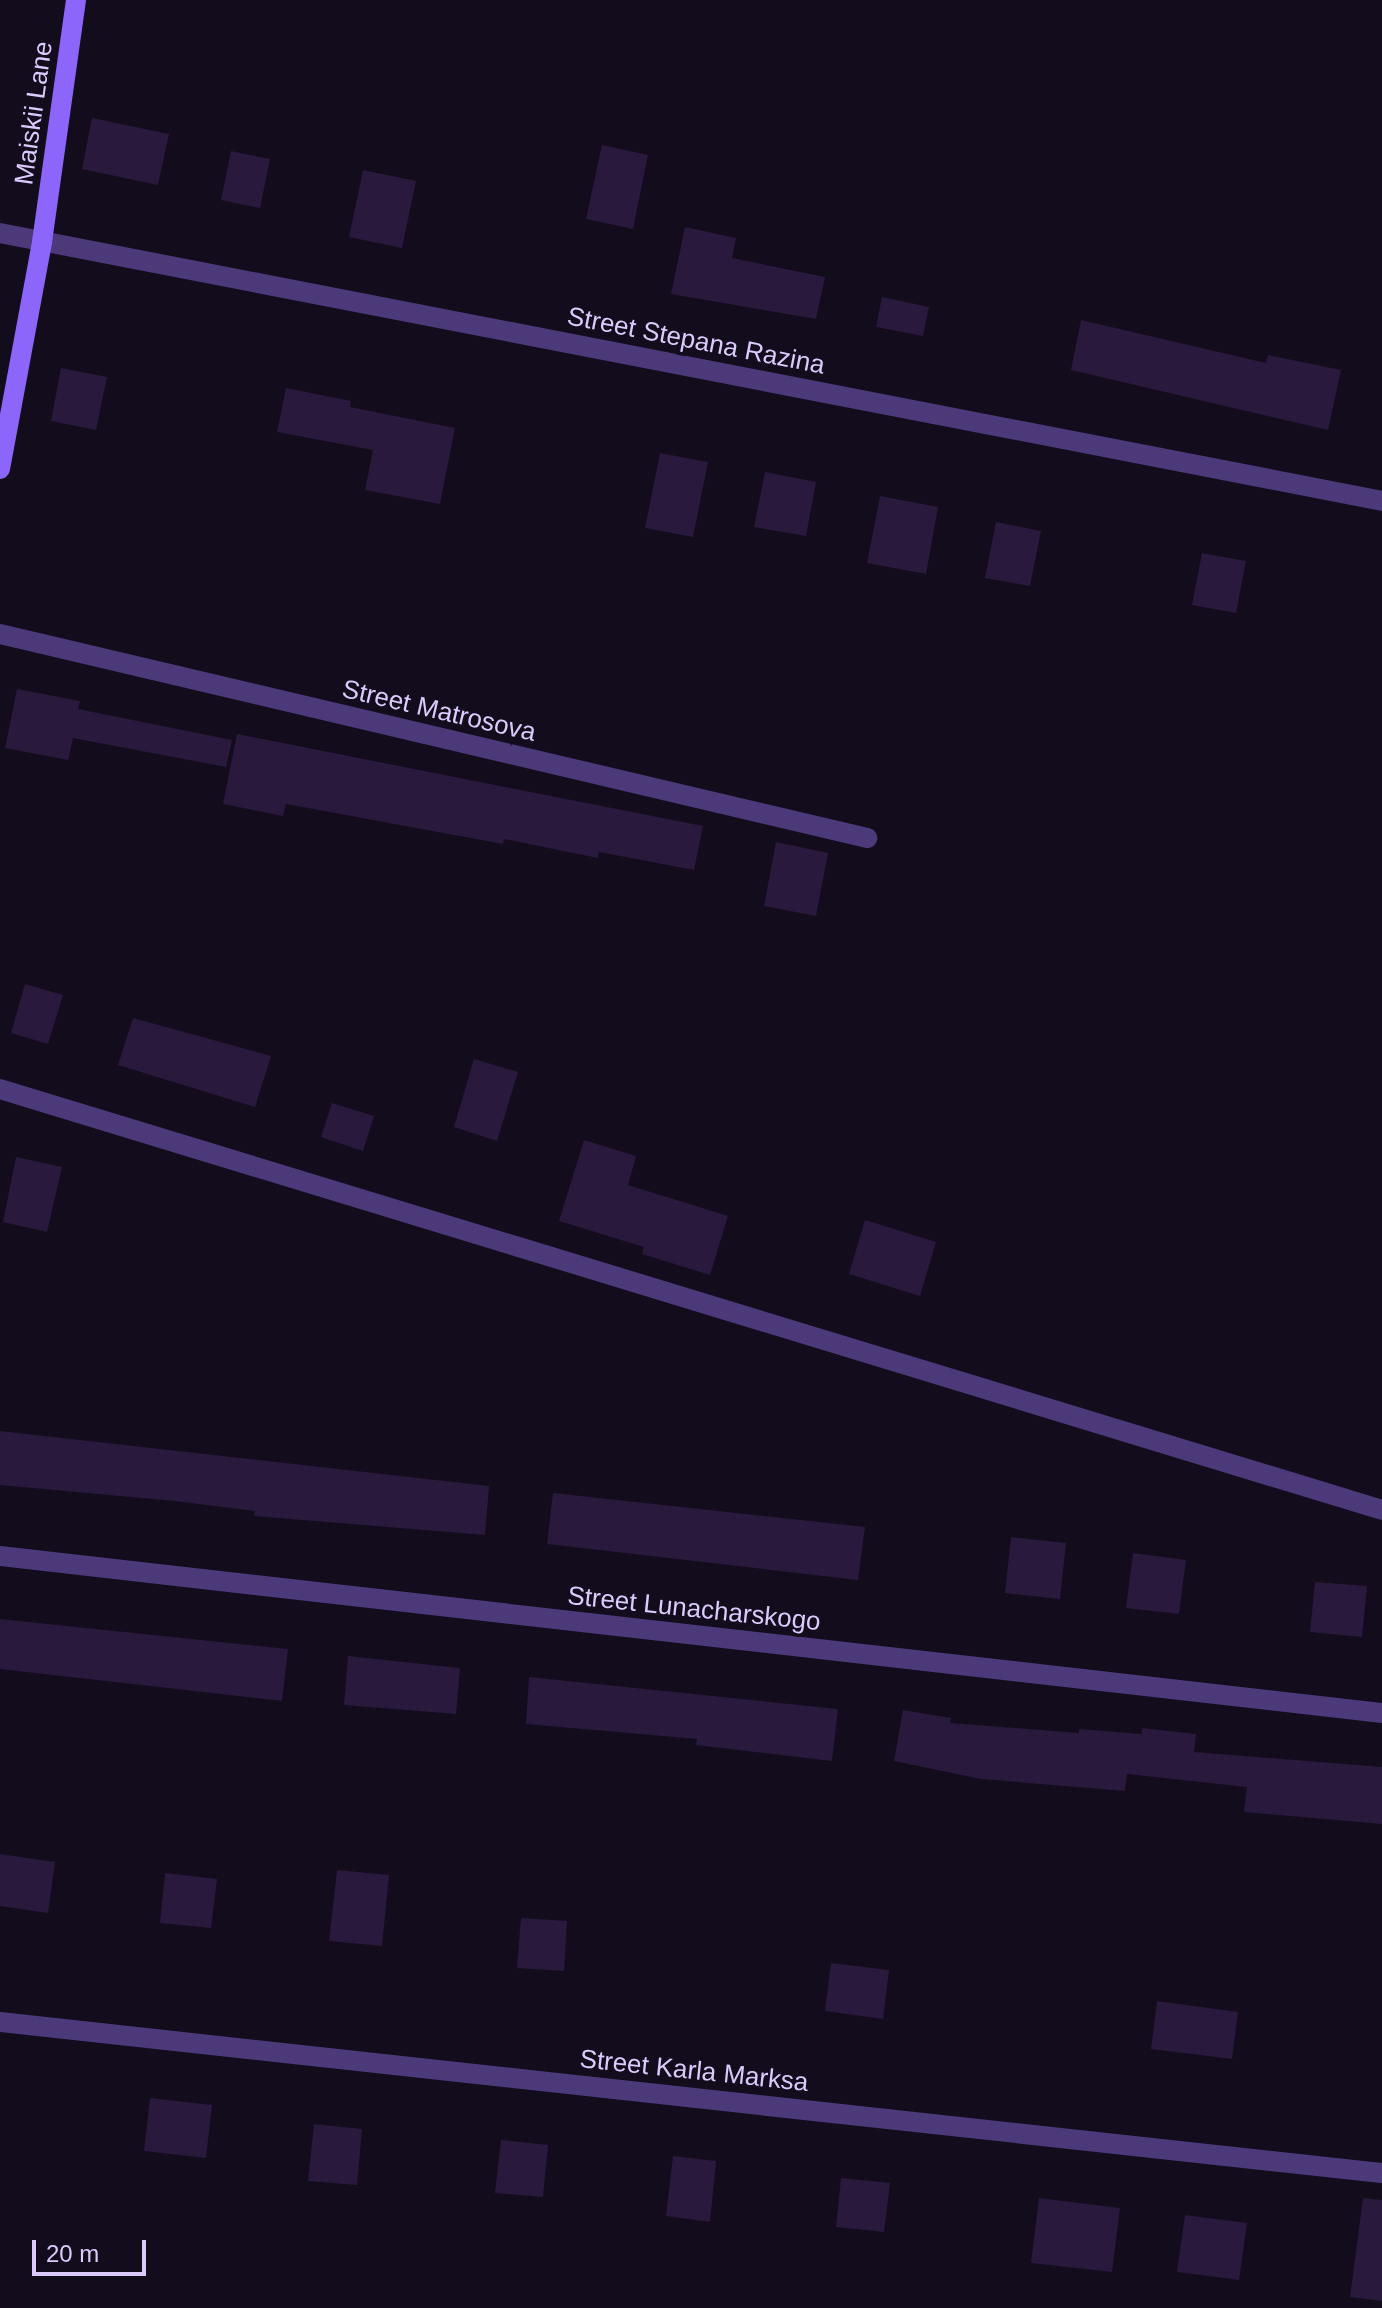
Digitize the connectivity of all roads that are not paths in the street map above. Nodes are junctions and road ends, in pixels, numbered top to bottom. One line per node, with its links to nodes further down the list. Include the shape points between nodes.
1 (76, 0): 3 (main road, Maiskii Lane)
2 (0, 233): 3 (street, Street Stepana Razina)
3 (42, 242): 4 (main road, Maiskii Lane); 5 (street, Street Stepana Razina)
4 (0, 469)
5 (1382, 501)
6 (0, 634): 7 (street, Street Matrosova)
7 (867, 838)
8 (0, 1089): 9 (street)
9 (1382, 1510)
10 (0, 1556): 11 (street, Street Lunacharskogo)
11 (1382, 1713)
12 (0, 2022): 13 (street, Street Karla Marksa)
13 (1382, 2173)

